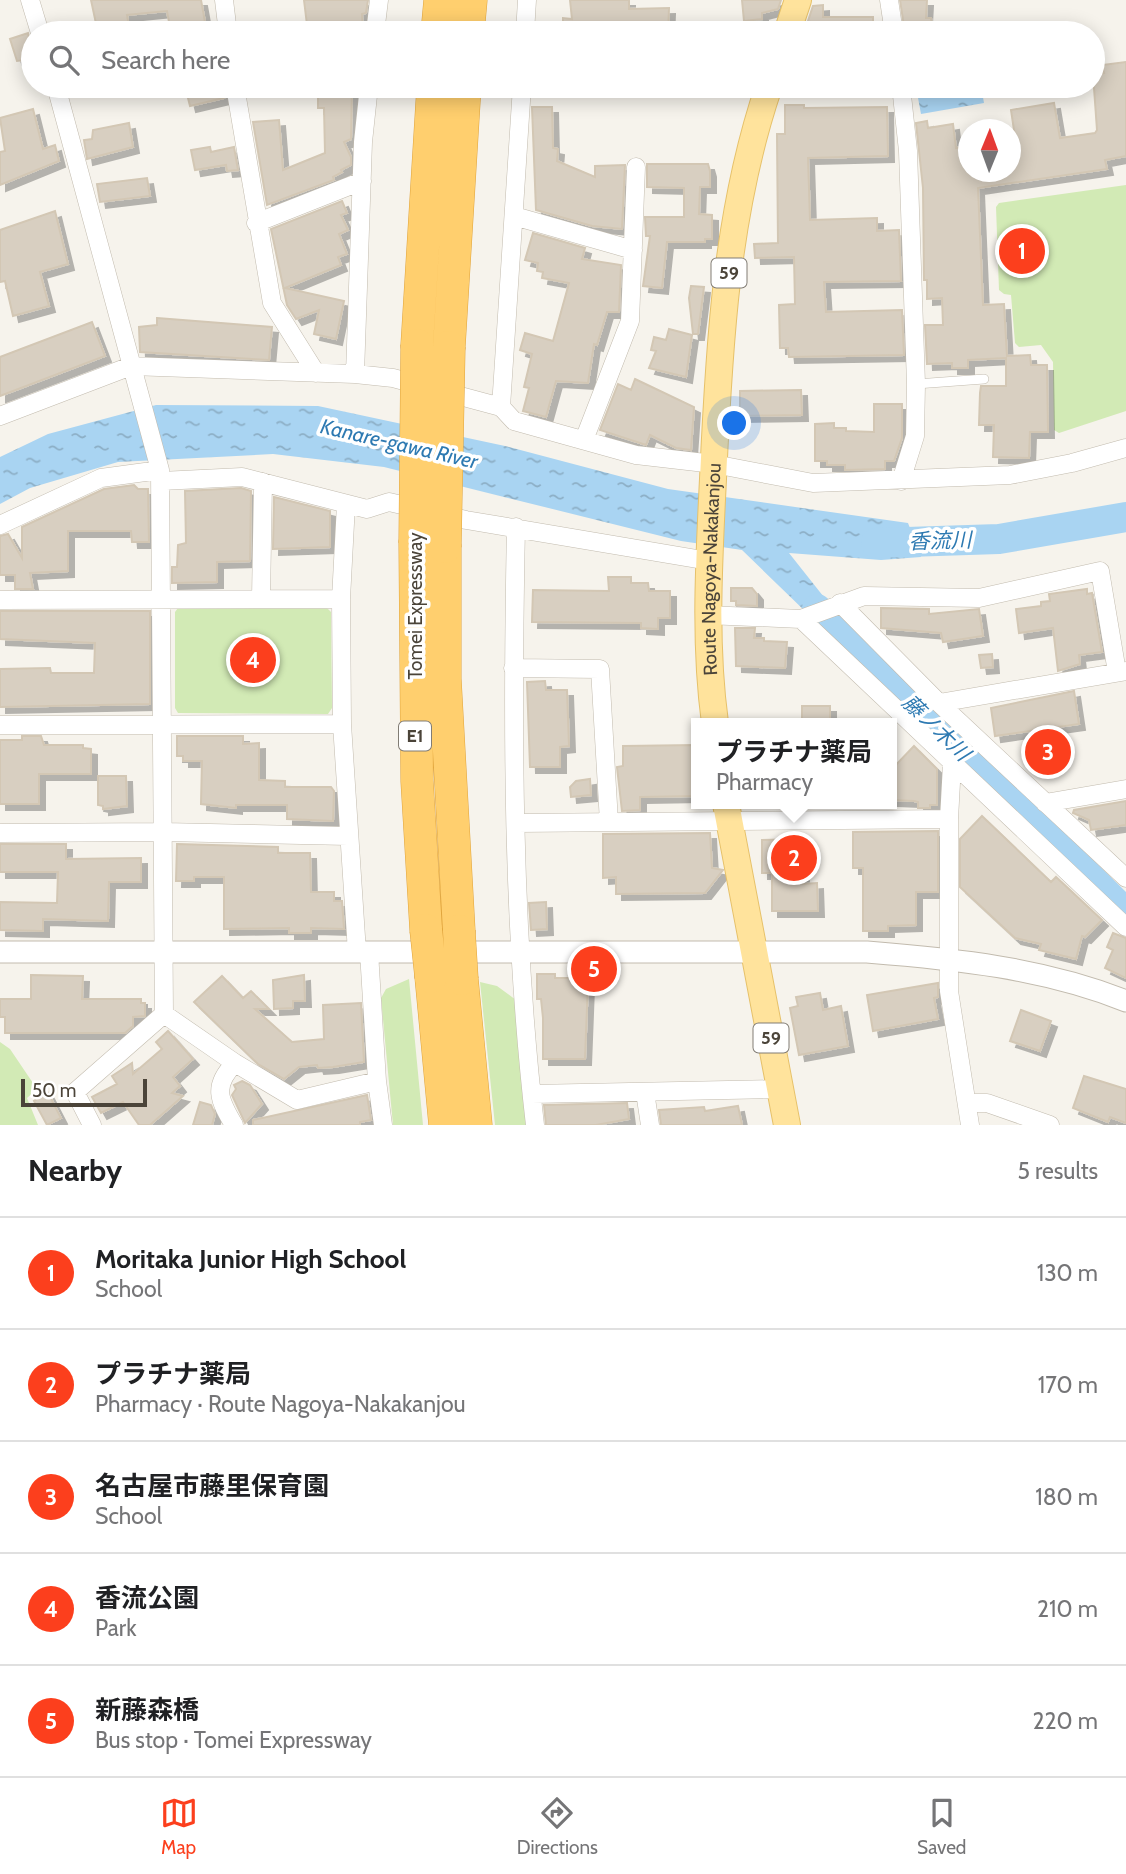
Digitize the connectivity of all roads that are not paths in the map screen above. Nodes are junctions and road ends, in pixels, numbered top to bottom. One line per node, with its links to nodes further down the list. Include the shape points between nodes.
1 (30, 0): 9 (street)
2 (224, 0): 10 (street)
3 (379, 0): 11 (street)
4 (440, 0): 12 (highway)
5 (471, 0): 13 (highway)
6 (527, 0): 14 (street)
7 (798, 0): 15 (main road)
8 (889, 0): 16 (street)
9 (36, 21)
10 (227, 21)
11 (376, 21)
12 (438, 21)
13 (469, 21)
14 (526, 21)
15 (791, 21)
16 (892, 21)
17 (58, 98): 30 (street)
18 (237, 98): 28 (street)
19 (368, 98): 26 (street)
20 (432, 98): 46 (highway, Tomei Expressway / E1, bridge, via 417,345)
21 (464, 98): 46 (highway, Tomei Expressway / E1, bridge, via 449,347)
22 (521, 98): 27 (street)
23 (765, 98): 39 (main road, Route Nagoya-Nakakanjou / 59, via 738,203 721,326)
24 (902, 98): 34 (street)
25 (636, 166): 29 (street)
26 (362, 181): 28 (street); 32 (street)
27 (514, 216): 29 (street); 35 (street)
28 (256, 223): 31 (street, via 272,303)
29 (633, 250): 37 (street, via 630,321)
30 (132, 371): 31 (street); 36 (street); 40 (street)
31 (316, 373): 32 (street)
32 (355, 374): 35 (street, via 393,378)
33 (984, 379): 34 (lane)
34 (916, 384): 41 (street, via 915,436)
35 (501, 407): 37 (street, via 514,421)
36 (0, 416)
37 (584, 440): 39 (street)
38 (1126, 448): 41 (street, via 1010,475)
39 (713, 469): 41 (street, via 813,482); 47 (main road, Route Nagoya-Nakakanjou / 59)
40 (159, 471): 42 (street); 44 (street, via 101,478); 48 (street)
41 (901, 481)
42 (263, 482): 43 (street); 49 (street)
43 (346, 504): 45 (street, via 368,509 389,502); 50 (street)
44 (0, 525)
45 (516, 527): 47 (street); 54 (street)
46 (430, 545): 90 (highway, Tomei Expressway / E1, bridge, via 416,781); 91 (highway, Tomei Expressway / E1, bridge, via 446,691 462,979)
47 (709, 556): 53 (main road, Route Nagoya-Nakakanjou / 59)
48 (163, 599): 49 (street); 51 (street); 58 (street)
49 (261, 599): 50 (street)
50 (341, 599): 59 (street)
51 (0, 600)
52 (820, 611): 53 (street); 55 (street, via 864,596 979,598 1100,571); 56 (street); 61 (street)
53 (707, 615): 57 (main road, Route Nagoya-Nakakanjou / 59)
54 (513, 668): 66 (street); 67 (street, via 600,668)
55 (1121, 671): 56 (street)
56 (939, 703): 63 (street)
57 (714, 718)
58 (163, 724): 59 (street); 60 (street); 68 (street)
59 (342, 724): 70 (street)
60 (0, 725)
61 (953, 764): 65 (street); 72 (street)
62 (1126, 789): 63 (street)
63 (1045, 803): 71 (street)
64 (727, 812): 65 (street); 67 (street); 74 (main road, 59)
65 (949, 819): 78 (street)
66 (517, 822): 67 (street); 73 (street)
67 (608, 822)
68 (164, 832): 69 (street); 70 (street); 75 (street)
69 (0, 833)
70 (348, 836): 76 (street)
71 (1126, 878)
72 (1126, 927)
73 (521, 951): 74 (street); 76 (street); 85 (street)
74 (753, 951): 78 (street); 83 (main road, 59)
75 (163, 952): 76 (street); 77 (street); 80 (street)
76 (363, 952): 82 (street)
77 (0, 953)
78 (949, 958): 79 (street, via 1019,969); 86 (street, via 949,991)
79 (1126, 1001)
80 (164, 1014): 81 (street); 87 (street, via 75,1092)
81 (234, 1063): 82 (street, via 297,1100); 88 (street, via 222,1076 220,1101)
82 (377, 1081): 89 (street)
83 (781, 1089): 84 (street); 94 (main road, 59)
84 (645, 1092): 85 (street); 93 (street)
85 (531, 1094): 92 (street)
86 (967, 1103): 95 (street); 96 (street, via 987,1103)
87 (92, 1125)
88 (234, 1125)
89 (383, 1125)
90 (445, 1125)
91 (476, 1125)
92 (535, 1125)
93 (650, 1125)
94 (787, 1125)
95 (971, 1125)
96 (1050, 1125)

